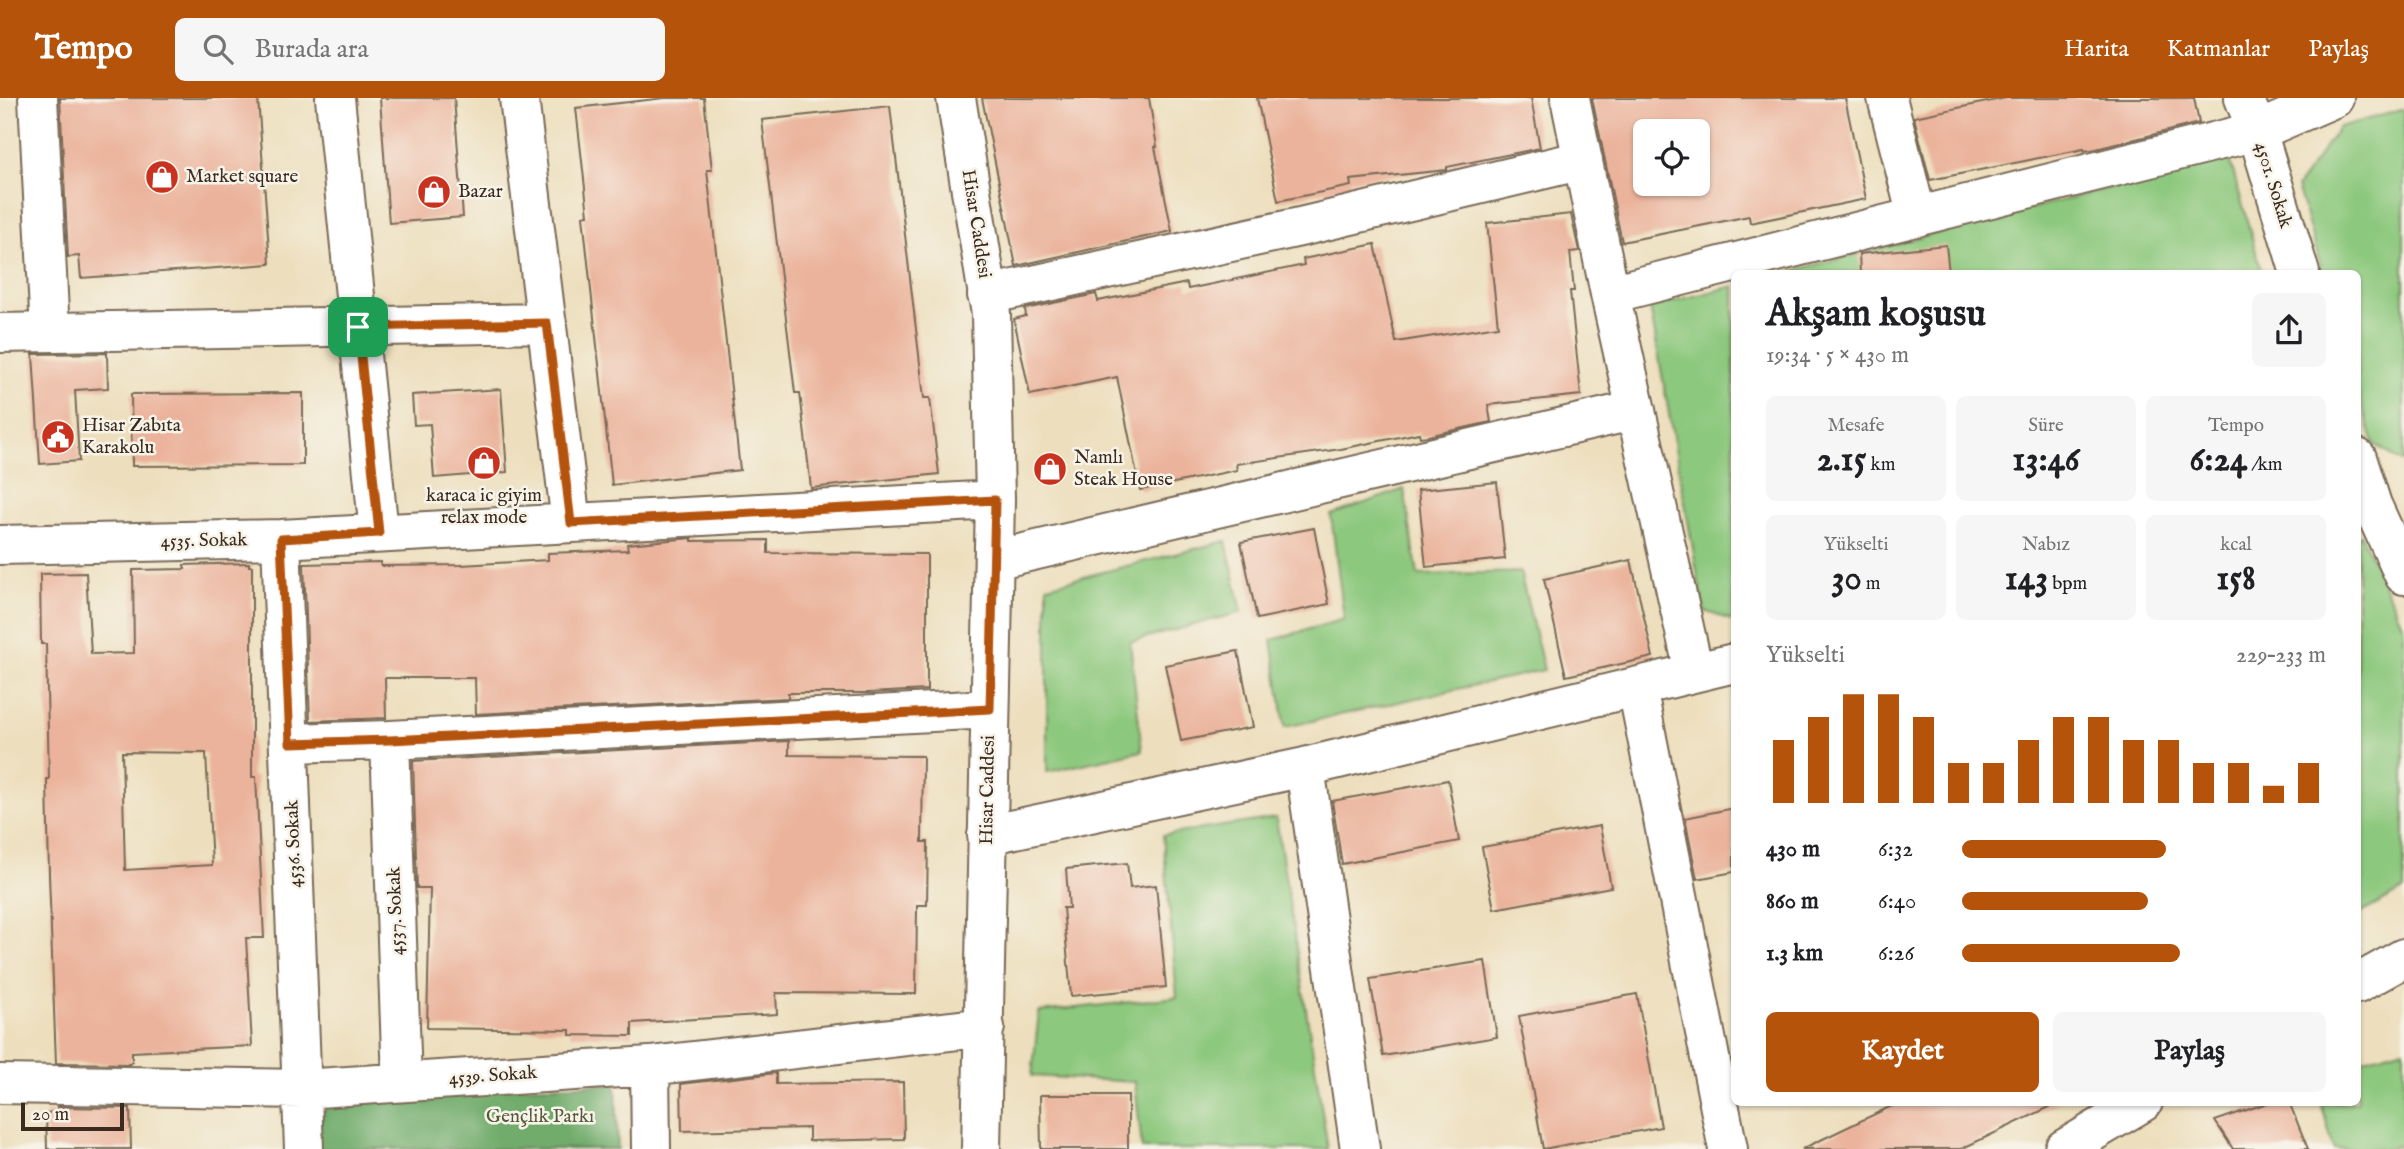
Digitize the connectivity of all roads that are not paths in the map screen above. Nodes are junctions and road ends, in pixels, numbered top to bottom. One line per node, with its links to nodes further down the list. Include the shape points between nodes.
1 (38, 98): 16 (street)
2 (335, 98): 15 (street)
3 (519, 98): 14 (street)
4 (956, 98): 13 (street, Hisar Caddesi)
5 (1570, 98): 9 (street)
6 (1887, 98): 10 (street)
7 (2334, 98): 8 (street)
8 (2251, 115): 10 (street); 11 (street, 4501. Sokak)
9 (1583, 160): 12 (street); 13 (street)
10 (1917, 217): 12 (street)
11 (2299, 270)
12 (1610, 294): 18 (street)
13 (987, 295): 20 (street, Hisar Caddesi)
14 (547, 323): 15 (street); 22 (street)
15 (358, 327): 16 (street); 23 (street)
16 (50, 332): 17 (street)
17 (0, 333)
18 (1636, 410): 26 (street); 29 (street)
19 (2361, 467): 21 (street)
20 (995, 500): 22 (street, 4535. Sokak); 26 (street, Hisar Caddesi)
21 (2378, 504): 27 (street)
22 (571, 523): 23 (street, 4535. Sokak)
23 (379, 533): 24 (street, 4535. Sokak)
24 (281, 539): 25 (street, 4535. Sokak); 33 (street, 4536. Sokak)
25 (0, 545)
26 (994, 560): 31 (street, Hisar Caddesi)
27 (2404, 575)
28 (1731, 664): 29 (street)
29 (1694, 672): 30 (street)
30 (1637, 687): 34 (street); 48 (street)
31 (990, 709): 32 (street); 35 (street, Hisar Caddesi)
32 (390, 740): 33 (street); 40 (street, 4537. Sokak)
33 (290, 743): 42 (street, 4536. Sokak)
34 (1305, 766): 35 (street); 47 (street)
35 (986, 835): 38 (street, Hisar Caddesi)
36 (2404, 958): 37 (street)
37 (2361, 982)
38 (985, 1027): 39 (street, 4539. Sokak); 46 (street, Hisar Caddesi)
39 (650, 1066): 40 (street, 4539. Sokak); 45 (street)
40 (402, 1082): 42 (street, 4539. Sokak)
41 (0, 1084): 42 (street, 4539. Sokak)
42 (302, 1089): 44 (street, 4536. Sokak)
43 (2133, 1106): 49 (street)
44 (304, 1149)
45 (651, 1149)
46 (981, 1149)
47 (1360, 1149)
48 (1728, 1149)
49 (2064, 1149)

